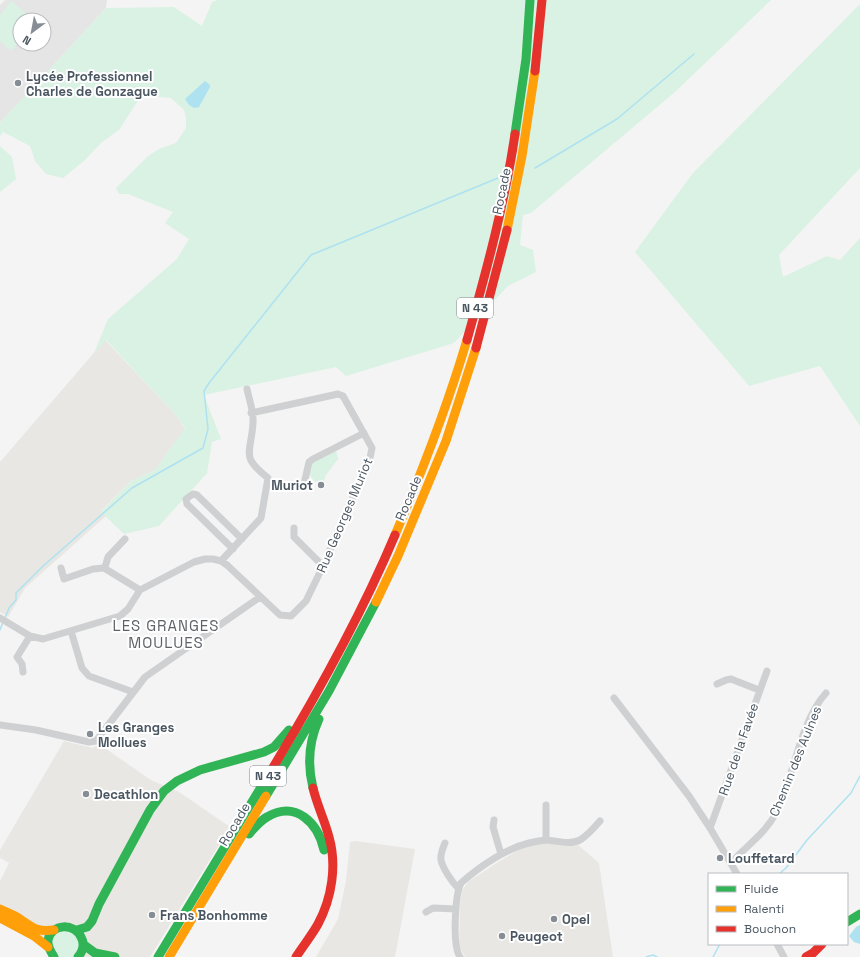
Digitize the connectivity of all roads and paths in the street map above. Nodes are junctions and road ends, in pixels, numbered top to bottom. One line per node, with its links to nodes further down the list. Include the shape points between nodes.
1 (530, 0): 20 (main road, N 43, via 525,66 511,155 493,242 467,342 436,437 395,536)
2 (542, 0): 25 (main road, Rocade / N 43, via 522,156 504,242 478,343 446,441 403,544 364,626)
3 (247, 389): 4 (street)
4 (252, 413): 5 (street, Rue Georges Muriot, via 338,394 343,396); 9 (street, via 249,460 268,478 261,518)
5 (364, 433): 6 (street, via 313,458 309,462); 12 (street, Rue Georges Muriot, via 372,448 370,458)
6 (304, 484)
7 (294, 528): 12 (street, via 294,537)
8 (125, 539): 14 (street, via 108,557)
9 (242, 539): 10 (street); 10 (street, via 197,495 193,494 186,500 187,504)
10 (233, 549): 11 (street)
11 (222, 561): 15 (street, via 205,559 194,562); 16 (street)
12 (323, 566): 16 (street, Rue Georges Muriot, via 306,601 291,616 280,615)
13 (61, 568): 14 (street, via 64,579)
14 (104, 568): 15 (street)
15 (140, 590): 18 (street, via 128,609 120,616)
16 (260, 597): 26 (street, via 145,677)
17 (0, 618): 19 (street)
18 (71, 631): 19 (street, via 43,639); 26 (street, via 82,668 89,676)
19 (30, 636): 22 (street, via 17,657 22,664)
20 (339, 653): 48 (main road, via 299,715 274,747 252,757 189,774 168,788 150,810 99,904 91,924 87,928); 58 (main road, N 43, via 281,755)
21 (767, 671): 24 (street, Rue de la Favée)
22 (23, 672)
23 (718, 684): 24 (street, via 731,679)
24 (759, 690): 33 (street, Rue de la Favée)
25 (329, 691): 39 (main road, Rocade / N 43); 61 (main road, via 328,704 312,737 310,768 315,796 330,839 332,871 326,903 319,922)
26 (133, 692): 29 (street, via 96,741 89,742)
27 (826, 693): 37 (street, Chemin des Aulnes, via 810,720 776,814 758,837)
28 (614, 698): 33 (street)
29 (0, 725)
30 (546, 805): 34 (street)
31 (494, 820): 36 (street)
32 (600, 821): 34 (street, via 588,835 579,840)
33 (710, 828): 37 (street)
34 (546, 840): 36 (street)
35 (444, 843): 40 (street, via 441,860 452,882)
36 (501, 854): 40 (street, via 465,879)
37 (731, 863): 38 (street)
38 (736, 873)
39 (220, 874): 59 (main road, Rocade / N 43); 60 (main road, via 254,829 270,814 289,811 301,814 317,828 325,855 323,885 317,911)
40 (458, 888): 42 (street)
41 (0, 909): 47 (main road, via 36,930)
42 (456, 909): 43 (street, via 433,908); 53 (street)
43 (426, 912)
44 (860, 914): 46 (main road)
45 (0, 918): 52 (main road, via 34,936)
46 (848, 921)
47 (54, 930): 48 (main road, via 66,926); 52 (main road, via 49,938)
48 (77, 930): 49 (main road)
49 (84, 945): 55 (main road); 56 (main road, via 95,954)
50 (778, 945): 62 (street)
51 (821, 945): 63 (main road)
52 (48, 947): 54 (main road)
53 (457, 956)
54 (54, 957)
55 (78, 957)
56 (115, 957): 57 (main road)
57 (123, 957)
58 (158, 957)
59 (169, 957)
60 (289, 957)
61 (296, 957)
62 (784, 957)
63 (806, 957)

